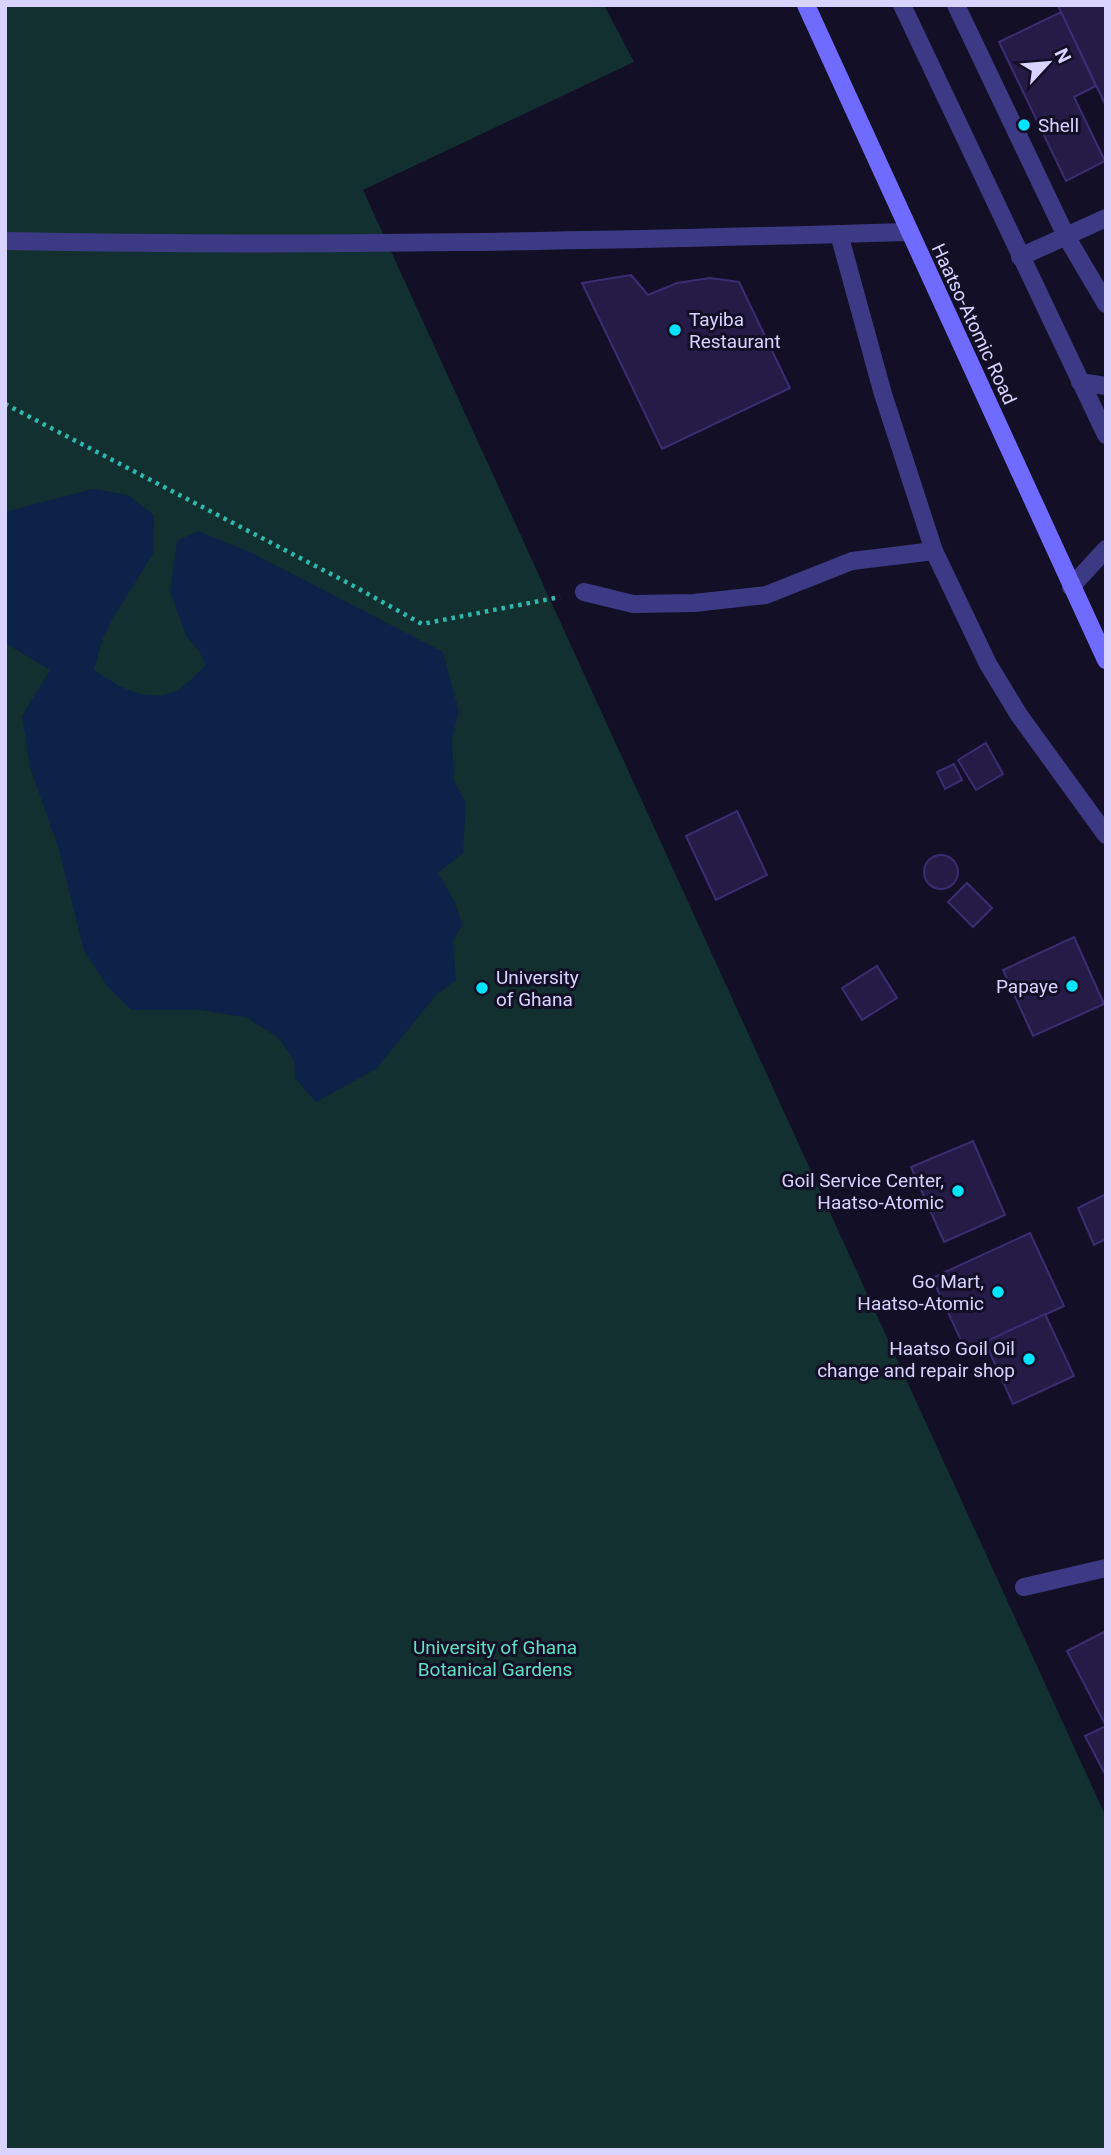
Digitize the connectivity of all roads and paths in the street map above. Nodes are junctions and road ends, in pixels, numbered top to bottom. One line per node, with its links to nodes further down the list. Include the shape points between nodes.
1 (806, 5): 5 (main road, Haatso-Atomic Road)
2 (901, 5): 9 (street)
3 (956, 5): 7 (street)
4 (1106, 218): 7 (street)
5 (909, 232): 6 (street); 17 (main road, Haatso-Atomic Road)
6 (839, 234): 8 (street, via 423,242); 16 (street, via 883,394)
7 (1066, 236): 9 (street); 10 (street)
8 (5, 241)
9 (1020, 257): 11 (street)
10 (1106, 304)
11 (1080, 382): 12 (street); 14 (street)
12 (1106, 386)
13 (5, 404): 18 (path, via 422,624)
14 (1106, 435)
15 (1106, 549): 17 (street)
16 (934, 551): 18 (street, via 852,561 766,595 633,604); 20 (street, via 988,664)
17 (1072, 587): 19 (main road, Haatso-Atomic Road)
18 (584, 592)
19 (1106, 660)
20 (1106, 835)
21 (1106, 1568): 22 (street)
22 (1024, 1587)

